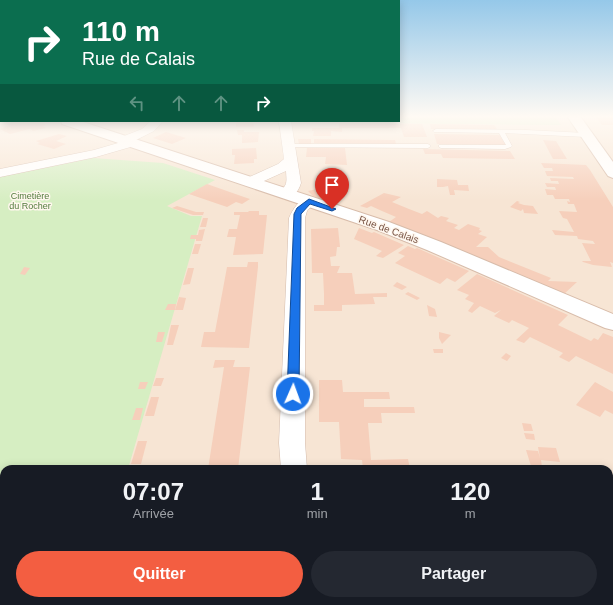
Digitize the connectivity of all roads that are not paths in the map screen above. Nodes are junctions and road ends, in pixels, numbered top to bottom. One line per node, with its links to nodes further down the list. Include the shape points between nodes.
1 (120, 144): 9 (street, via 96,153)
2 (133, 144): 11 (street, Rue de Calais)
3 (289, 144): 8 (street)
4 (508, 144): 7 (lane, via 505,147)
5 (593, 144): 10 (street)
6 (428, 146): 8 (lane)
7 (441, 146)
8 (290, 153): 11 (street, via 282,167); 12 (street, via 294,183 292,190)
9 (0, 173)
10 (613, 173)
11 (250, 182): 12 (street, Rue de Calais)
12 (286, 194): 13 (street, Rue de Calais)
13 (309, 201): 14 (street, Rue de Calais, via 415,238); 15 (street, via 300,210 297,218)
14 (613, 323)
15 (294, 465)

